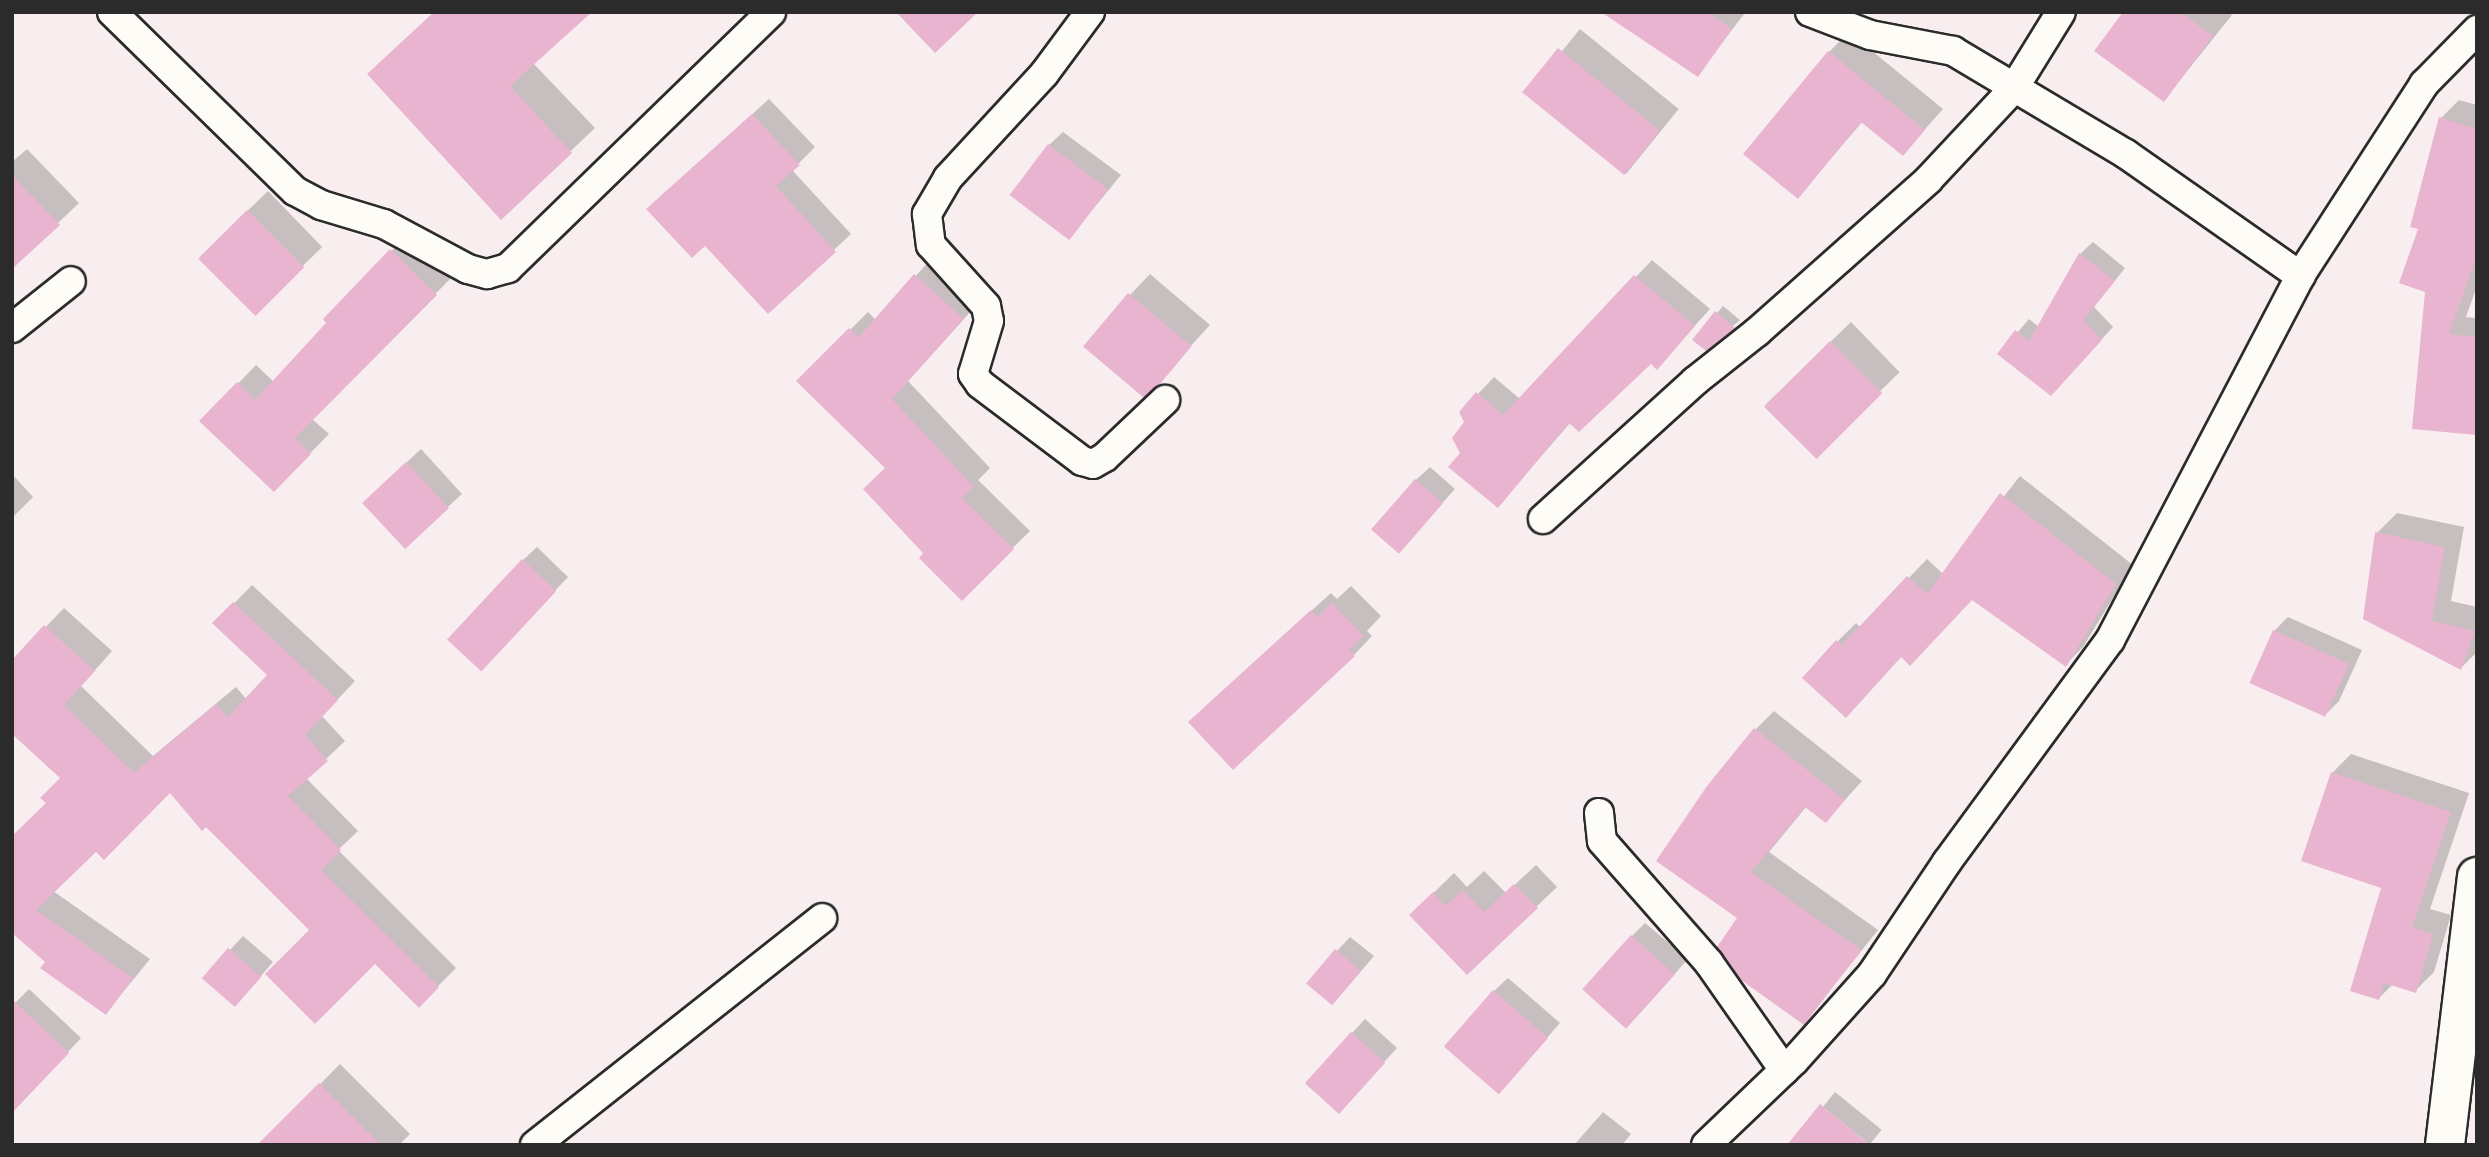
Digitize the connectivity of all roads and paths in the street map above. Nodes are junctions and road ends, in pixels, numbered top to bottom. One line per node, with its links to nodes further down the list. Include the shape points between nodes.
1 (113, 12): 2 (street, via 295,191 321,205 384,224 486,274 508,268)
2 (771, 12)
3 (1090, 12): 11 (street, via 1044,74 948,178 927,214 931,245 986,306 989,321 973,374 1082,461 1093,464 1105,457)
4 (1810, 12): 7 (street, via 1870,35 1953,51)
5 (2061, 12): 7 (street)
6 (2477, 30): 8 (street, via 2424,84)
7 (2014, 88): 8 (street, via 2126,154); 12 (street, via 1928,180)
8 (2300, 276): 17 (street, via 2110,639 1947,862 1872,974)
9 (71, 281): 10 (street)
10 (12, 328)
11 (1165, 400)
12 (1543, 519)
13 (1599, 813): 17 (street, via 1602,841 1709,963)
14 (2477, 877): 16 (street)
15 (822, 918): 18 (street)
16 (2472, 994): 20 (street)
17 (1784, 1070): 19 (street)
18 (536, 1145)
19 (1706, 1145)
20 (2445, 1145)

